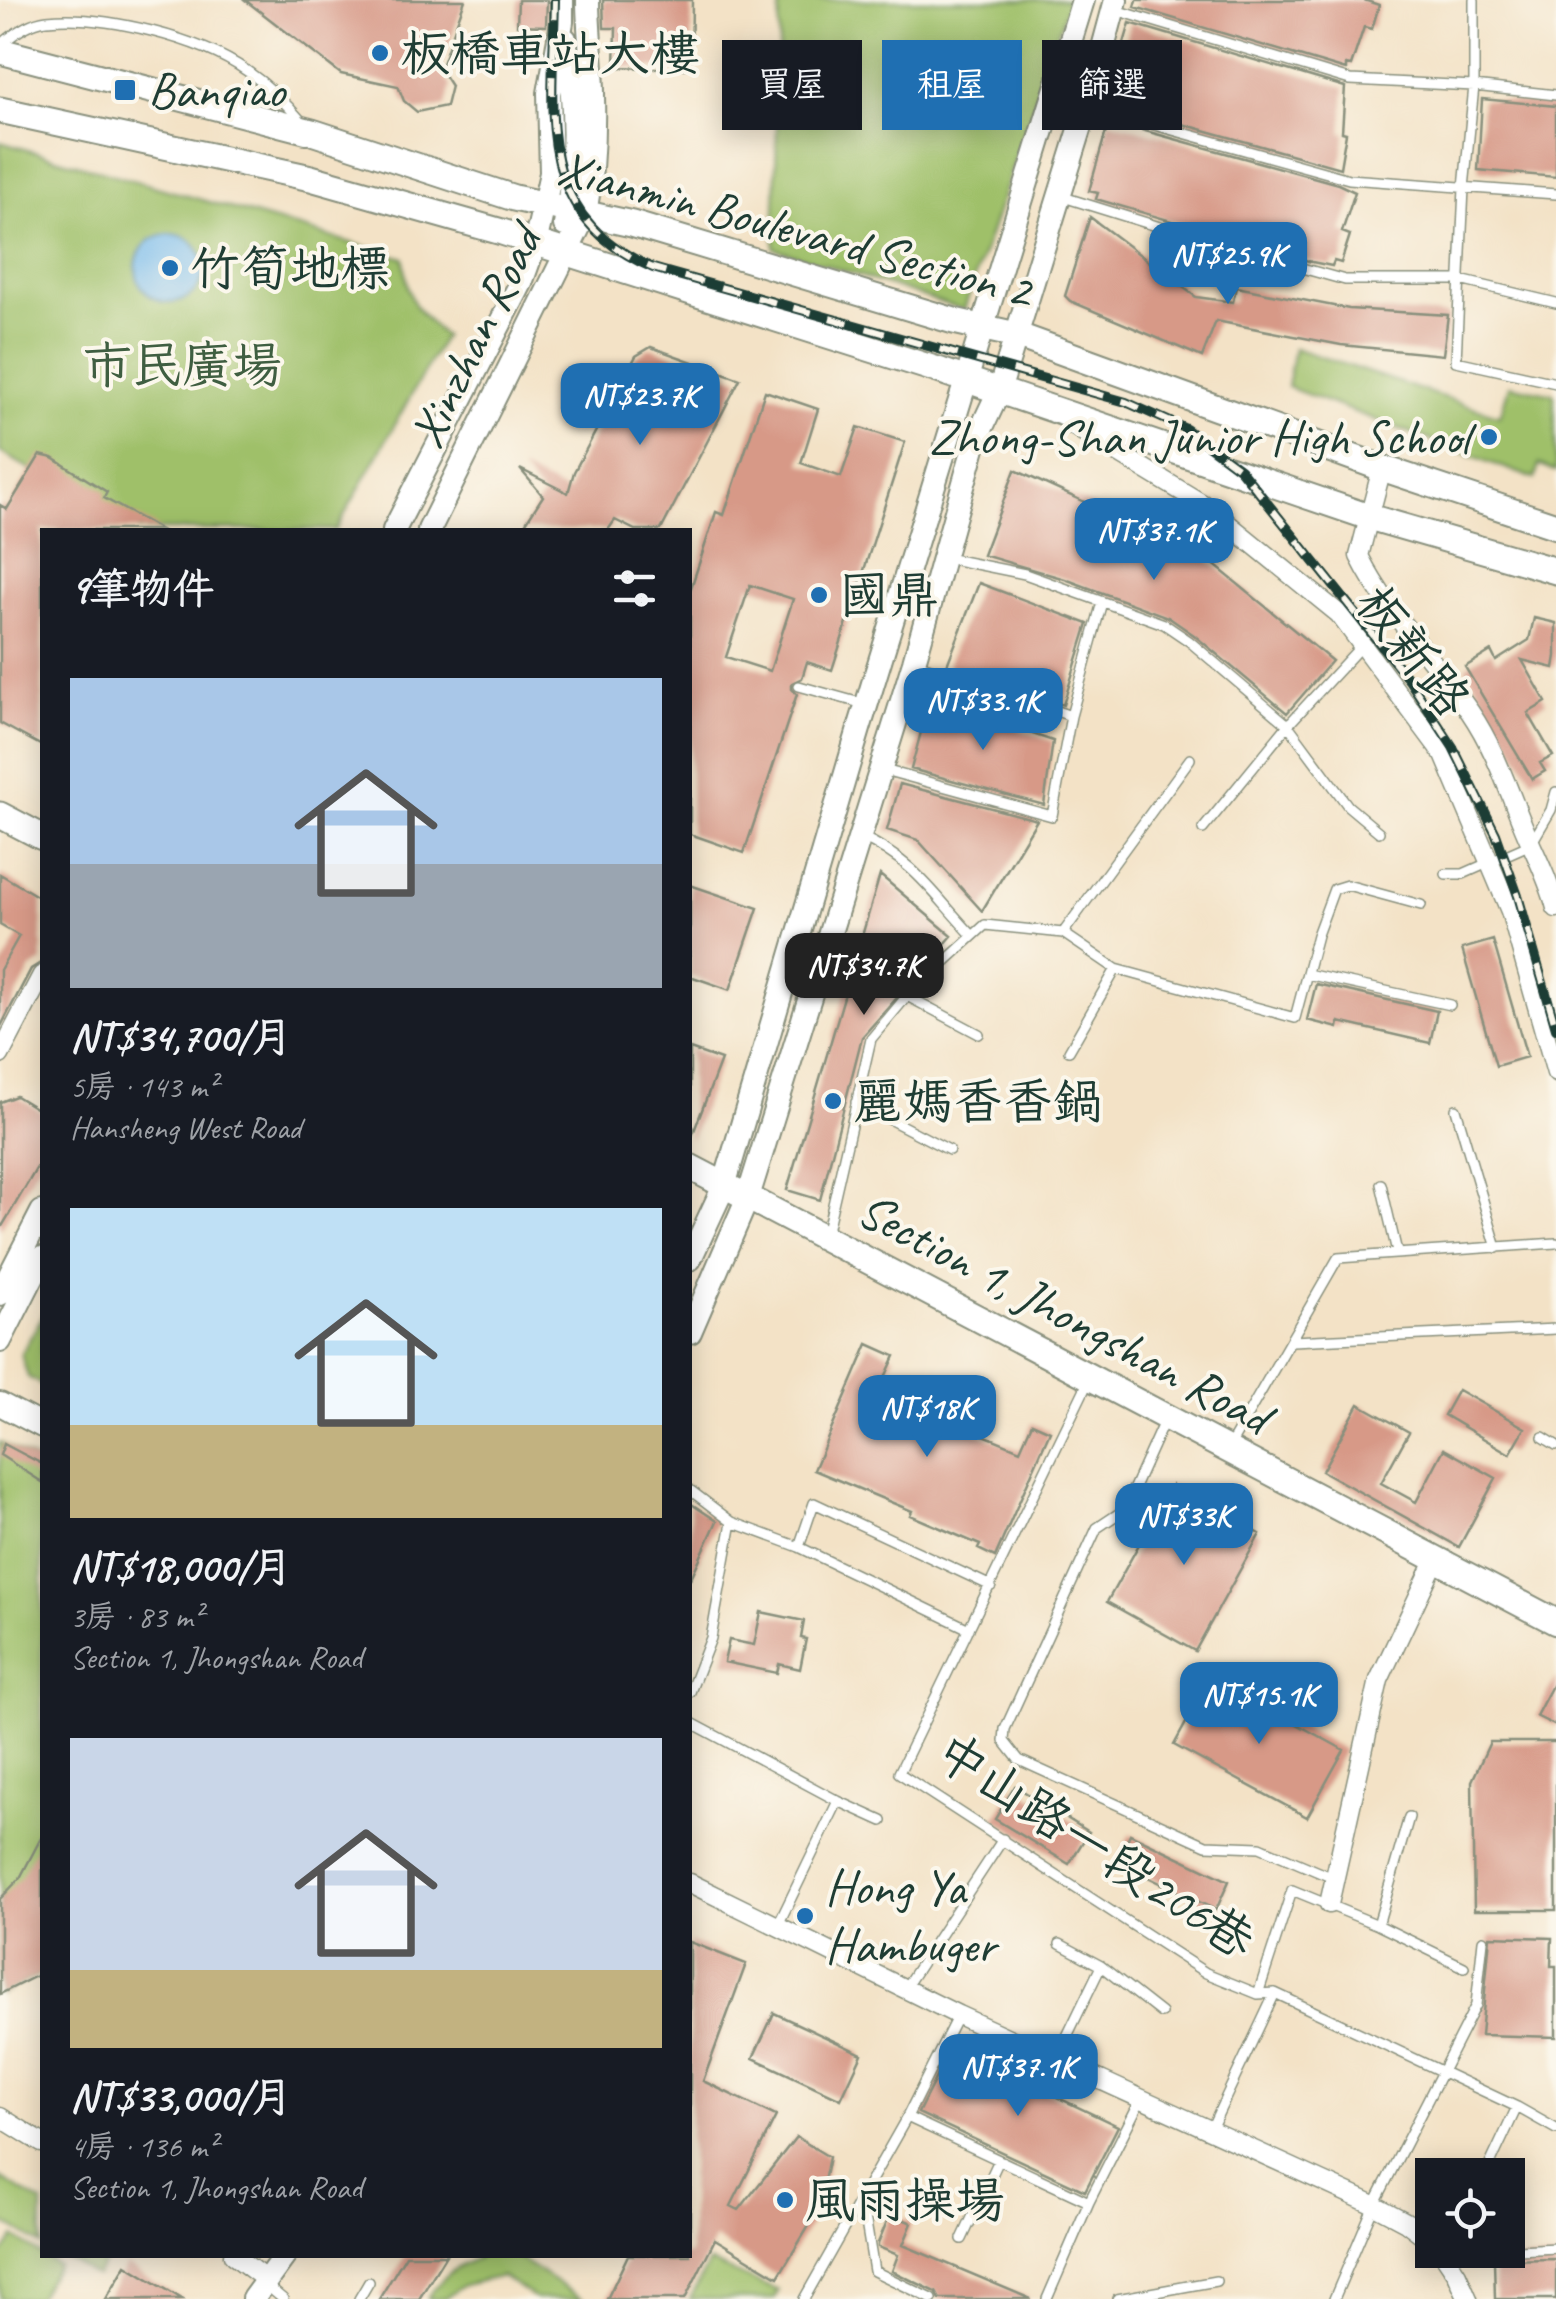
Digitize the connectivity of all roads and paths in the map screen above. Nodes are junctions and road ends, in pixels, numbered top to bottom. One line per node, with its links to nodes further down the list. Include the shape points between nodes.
1 (588, 0): 17 (street, Xinzhan Road, via 590,184)
2 (1084, 0): 22 (street)
3 (1474, 0): 8 (lane)
4 (1115, 5): 6 (street); 8 (lane, via 1350,80)
5 (562, 11): 17 (street, Xinzhan Road, via 549,93 551,172)
6 (1105, 40)
7 (0, 48): 13 (main road, Xianmin Boulevard Section 2); 13 (lane, via 17,31 45,20 96,22 187,42 244,68)
8 (1474, 86): 9 (lane); 14 (lane)
9 (1556, 95)
10 (0, 110): 18 (main road, Xianmin Boulevard Section 2, via 311,178)
11 (1079, 130): 16 (street)
12 (1171, 130): 14 (lane, via 1349,179)
13 (312, 132): 17 (main road, Xianmin Boulevard Section 2)
14 (1464, 188): 15 (lane); 20 (lane)
15 (1556, 194)
16 (1058, 195): 20 (lane, via 1345,280); 23 (street)
17 (565, 211): 18 (street, Xinzhan Road); 19 (street, Xinzhan Road); 22 (main road, Xianmin Boulevard Section 2, via 632,224)
18 (535, 244): 19 (main road, Xianmin Boulevard Section 2); 31 (street, Xinzhan Road, via 521,284)
19 (567, 252): 24 (main road, Xianmin Boulevard Section 2); 32 (street, Xinzhan Road)
20 (1460, 280): 21 (lane); 25 (lane, via 1456,361)
21 (1556, 303)
22 (985, 326): 23 (main road, Xianmin Boulevard Section 2); 24 (street)
23 (1016, 335): 26 (street); 28 (main road, Xianmin Boulevard Section 2)
24 (967, 380): 26 (main road, Xianmin Boulevard Section 2); 39 (street)
25 (1556, 383)
26 (999, 391): 27 (main road, Xianmin Boulevard Section 2); 33 (street, via 976,440)
27 (1042, 406): 29 (main road, Xianmin Boulevard Section 2); 36 (street, 板新路, via 1206,506 1339,614)
28 (1382, 468): 29 (street, 板新路); 30 (main road, Xianmin Boulevard Section 2)
29 (1369, 517): 34 (main road, Xianmin Boulevard Section 2); 50 (street, 板新路, via 1359,556 1375,588 1472,714)
30 (1556, 526)
31 (395, 528)
32 (430, 528)
33 (944, 558): 35 (lane, via 1025,574); 37 (street)
34 (1556, 571)
35 (1102, 602): 40 (lane); 41 (lane, via 1164,624)
36 (1362, 645): 41 (lane); 51 (street, 板新路, via 1444,755)
37 (914, 662): 40 (lane); 43 (street)
38 (799, 686): 39 (lane)
39 (866, 705): 71 (street)
40 (1071, 716): 43 (lane, via 1052,816)
41 (1288, 724): 46 (lane); 47 (lane, via 1348,806)
42 (1190, 760): 55 (lane)
43 (881, 769): 49 (street)
44 (1556, 792): 50 (lane)
45 (0, 815): 48 (main road)
46 (1203, 830)
47 (1379, 832)
48 (40, 836)
49 (860, 836): 56 (lane, via 890,850 940,895); 72 (street)
50 (1530, 844): 51 (lane); 54 (street, 板新路)
51 (1489, 862): 52 (lane); 65 (street, 板新路)
52 (1446, 874)
53 (1421, 905): 58 (lane, via 1347,886 1334,889)
54 (1556, 908)
55 (1063, 933): 56 (lane, via 986,926); 57 (lane)
56 (972, 936): 60 (lane)
57 (1116, 969): 58 (lane, via 1294,1018); 63 (lane)
58 (1307, 974): 61 (lane)
59 (40, 979): 64 (street)
60 (907, 996): 62 (lane); 66 (lane, via 870,1039)
61 (1450, 1005)
62 (979, 1034)
63 (1069, 1051)
64 (0, 1055)
65 (1556, 1073)
66 (856, 1102): 68 (lane); 74 (lane)
67 (1456, 1109): 76 (lane)
68 (949, 1150)
69 (692, 1168): 71 (main road, Section 1, Jhongshan Road)
70 (1380, 1184): 77 (lane)
71 (724, 1186): 72 (main road, Section 1, Jhongshan Road); 78 (street)
72 (748, 1198): 74 (main road, Section 1, Jhongshan Road); 81 (street)
73 (40, 1216): 80 (street)
74 (825, 1238): 85 (main road, Section 1, Jhongshan Road)
75 (1556, 1243): 76 (lane)
76 (1497, 1248): 77 (lane)
77 (1397, 1252): 84 (lane, via 1338,1258)
78 (692, 1256)
79 (40, 1262): 83 (street)
80 (0, 1294)
81 (692, 1327)
82 (1556, 1329): 84 (lane)
83 (0, 1341)
84 (1292, 1341): 91 (lane)
85 (1090, 1377): 87 (main road, Section 1, Jhongshan Road); 96 (lane, 中山路一段206巷)
86 (0, 1404): 88 (street)
87 (1166, 1417): 91 (main road, Section 1, Jhongshan Road); 105 (lane, via 1124,1510 1096,1528 1004,1741 1019,1760 1206,1845 1260,1847)
88 (40, 1425)
89 (1543, 1437): 90 (lane)
90 (1556, 1445)
91 (1227, 1449): 95 (main road, Section 1, Jhongshan Road)
92 (692, 1492): 93 (lane)
93 (732, 1522): 94 (lane); 99 (lane, via 711,1638)
94 (799, 1547): 96 (lane, via 814,1502); 98 (lane)
95 (1436, 1559): 97 (main road, Section 1, Jhongshan Road); 105 (street, via 1379,1680)
96 (991, 1586): 98 (lane, 中山路一段206巷)
97 (1556, 1622)
98 (969, 1629): 104 (lane, 中山路一段206巷, via 899,1774)
99 (692, 1687)
100 (692, 1723): 101 (lane)
101 (838, 1801): 103 (lane); 108 (lane)
102 (1409, 1817): 109 (lane)
103 (882, 1821)
104 (1003, 1840): 114 (lane); 116 (lane, 中山路一段206巷, via 1206,1973)
105 (1334, 1878): 107 (street)
106 (692, 1884): 108 (street)
107 (1328, 1904): 109 (lane); 116 (lane, via 1292,1890)
108 (778, 1925): 118 (street)
109 (1378, 1926): 113 (lane)
110 (1482, 1940): 120 (lane, via 1476,2005)
111 (1060, 1944): 112 (lane)
112 (1101, 1966): 117 (lane); 119 (lane)
113 (1464, 1967)
114 (910, 1982)
115 (1275, 1993): 116 (lane); 120 (lane); 126 (lane)
116 (1258, 1994)
117 (1161, 2013)
118 (958, 2015): 119 (street); 123 (lane)
119 (1056, 2060): 121 (street)
120 (1440, 2072): 122 (lane); 132 (lane)
121 (1141, 2099): 126 (street); 131 (lane)
122 (1517, 2107): 125 (lane); 128 (lane)
123 (907, 2117): 129 (lane); 130 (lane)
124 (0, 2118): 127 (street)
125 (1556, 2129)
126 (1210, 2131): 132 (street)
127 (40, 2142)
128 (1492, 2158)
129 (999, 2160): 131 (lane); 134 (lane)
130 (862, 2198): 146 (lane); 147 (lane, via 874,2271)
131 (1089, 2202): 148 (lane)
132 (1374, 2205): 133 (street); 150 (lane)
133 (1415, 2229)
134 (962, 2239)
135 (1556, 2248): 136 (lane)
136 (1525, 2250)
137 (236, 2258): 143 (street)
138 (270, 2258): 143 (street)
139 (283, 2258): 143 (street)
140 (1454, 2268): 151 (street)
141 (369, 2282): 145 (lane)
142 (1216, 2282): 149 (lane)
143 (261, 2287): 144 (lane)
144 (283, 2299)
145 (359, 2299)
146 (804, 2299)
147 (932, 2299)
148 (1047, 2299)
149 (1117, 2299)
150 (1334, 2299)
151 (1468, 2299)

